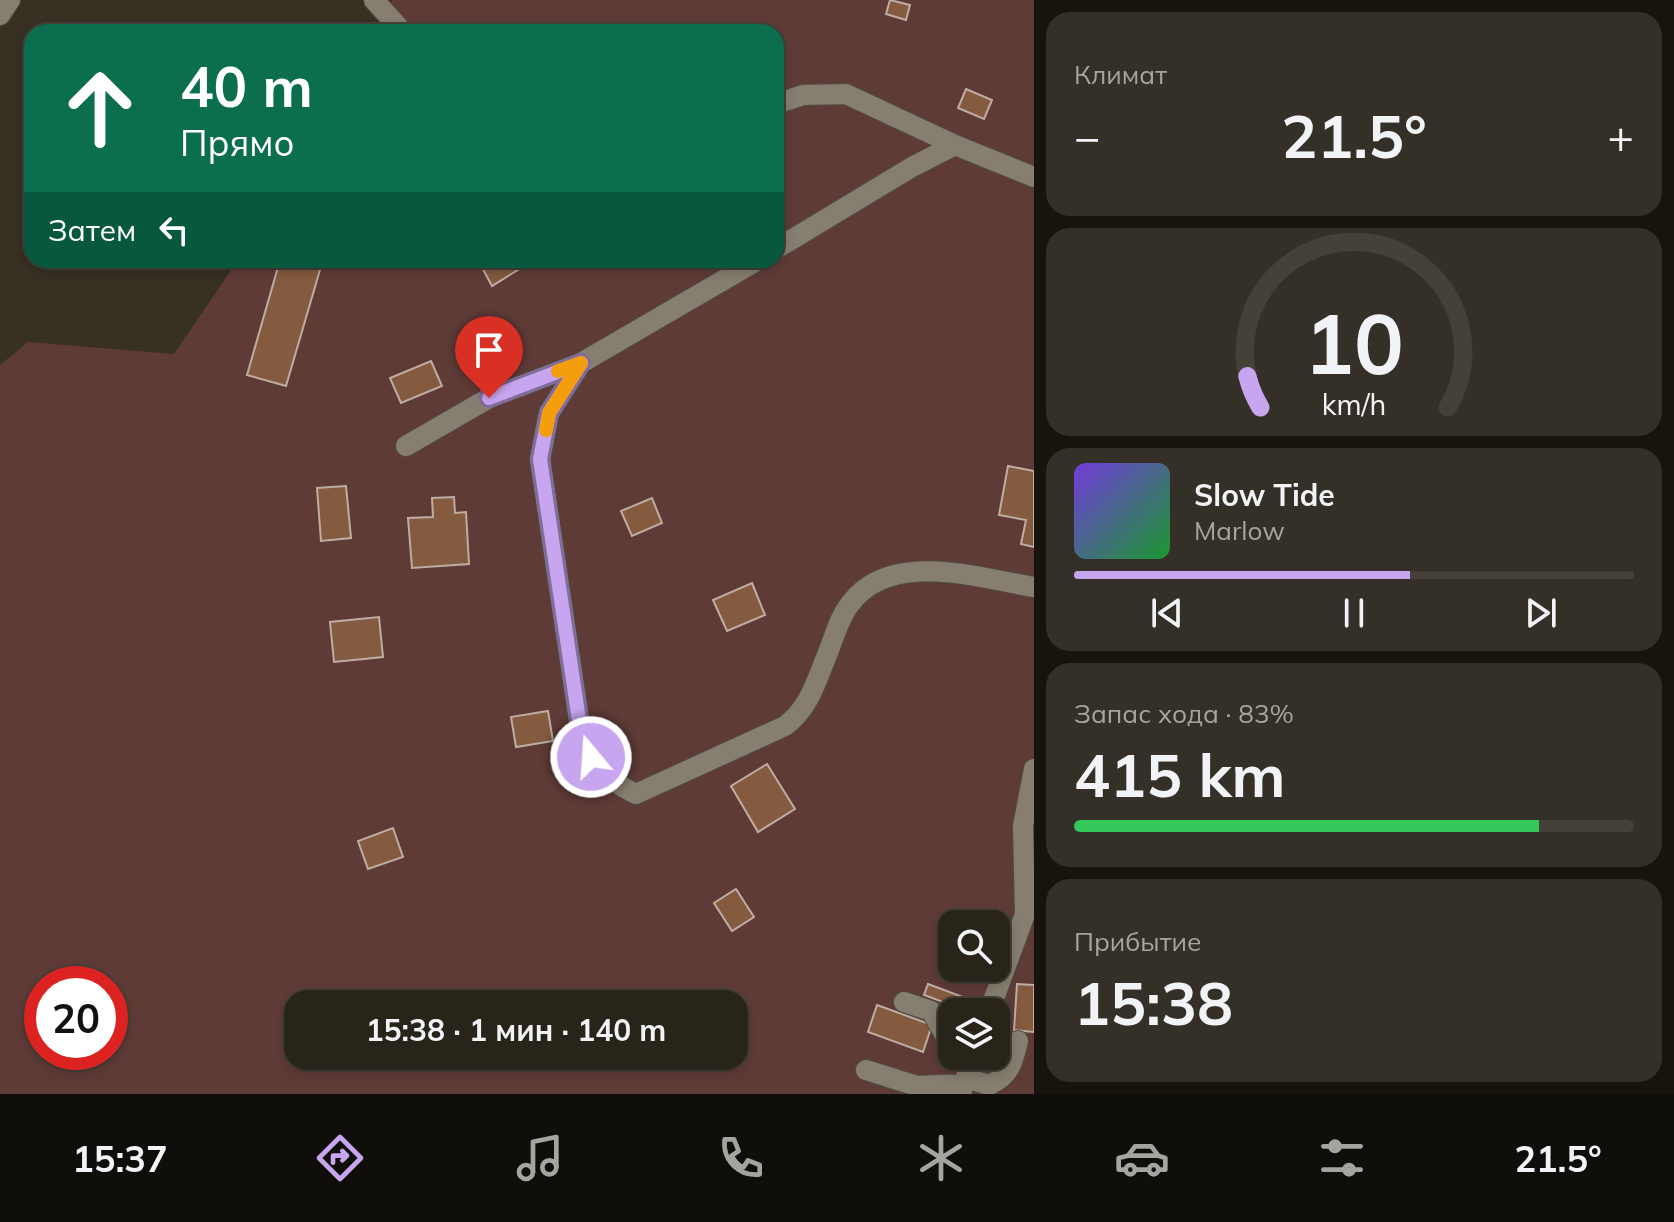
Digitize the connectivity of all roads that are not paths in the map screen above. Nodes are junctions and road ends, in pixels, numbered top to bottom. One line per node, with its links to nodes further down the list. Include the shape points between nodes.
1 (10, 0): 3 (street)
2 (374, 0): 4 (street)
3 (0, 15)
4 (396, 24)
5 (784, 101): 6 (street, via 803,95 846,94)
6 (955, 145): 7 (street); 8 (street)
7 (1034, 177)
8 (784, 244)
9 (744, 268): 10 (street)
10 (581, 363): 11 (street, via 489,398); 12 (street, via 549,413 540,459 579,720 591,757 612,782 636,794 801,714 848,605 868,584 925,572)
11 (406, 446)
12 (1034, 587)
13 (1034, 769): 14 (street, via 1023,826)
14 (1025, 914): 15 (street); 16 (street)
15 (1034, 937)
16 (994, 998)
17 (904, 1002): 18 (street, via 931,1011)
18 (938, 1023)
19 (1018, 1041): 21 (street, via 1003,1078 989,1085)
20 (866, 1070): 21 (street, via 917,1086)
21 (964, 1085)

